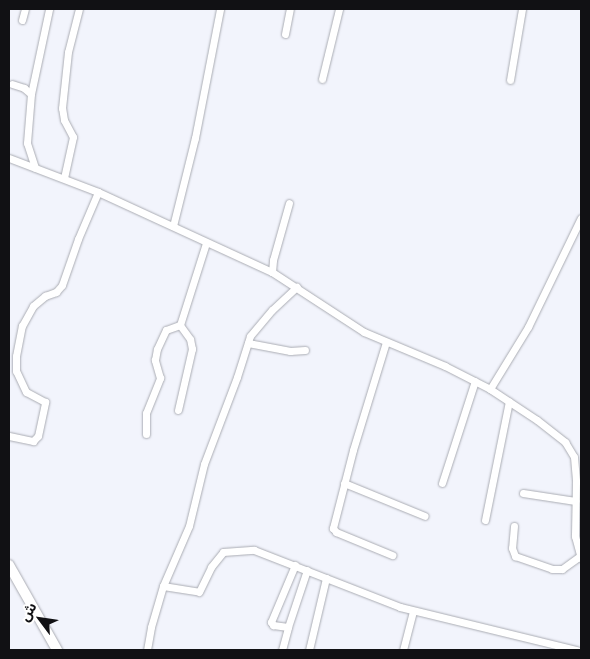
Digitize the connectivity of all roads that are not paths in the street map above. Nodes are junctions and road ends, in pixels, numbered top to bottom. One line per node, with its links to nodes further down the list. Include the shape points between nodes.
1 (25, 9): 8 (street)
2 (49, 9): 13 (street)
3 (79, 9): 16 (street, via 68,52 62,108 73,137)
4 (220, 9): 20 (street)
5 (290, 9): 9 (street)
6 (339, 9): 10 (street)
7 (522, 9): 11 (street)
8 (22, 20)
9 (285, 34)
10 (322, 79)
11 (510, 80)
12 (12, 84): 13 (street)
13 (31, 94): 15 (street, via 27,144)
14 (9, 158): 15 (street)
15 (35, 168): 16 (street)
16 (64, 178): 17 (street)
17 (98, 192): 20 (street); 33 (street, via 62,285 33,306 22,326 16,371 26,392 45,402 38,436 33,441)
18 (289, 202): 22 (street)
19 (581, 218): 29 (street, via 528,327)
20 (174, 226): 21 (street)
21 (206, 243): 22 (street); 24 (street)
22 (272, 272): 23 (street)
23 (297, 287): 25 (street, via 364,332); 26 (street, via 254,329)
24 (180, 325): 31 (street, via 190,339 192,349); 32 (street, via 166,330 157,349 155,360 160,378 146,413)
25 (386, 342): 28 (street); 34 (street)
26 (248, 343): 27 (street, via 290,351); 47 (street, via 204,464 189,526)
27 (305, 350)
28 (475, 382): 29 (street); 35 (street)
29 (490, 389): 30 (street)
30 (509, 401): 37 (street, via 556,434 570,448 576,468); 39 (street)
31 (178, 410)
32 (146, 434)
33 (9, 436)
34 (344, 483): 38 (street); 41 (street, via 334,530)
35 (442, 483)
36 (523, 493): 37 (street)
37 (575, 501): 42 (street, via 575,536)
38 (424, 516)
39 (485, 520)
40 (514, 526): 42 (street, via 512,548 515,556 552,570 562,569)
41 (392, 556)
42 (581, 557)
43 (9, 565): 51 (main road)
44 (295, 565): 45 (street); 47 (street, via 254,550 227,550 211,567 199,592); 49 (street, via 271,622)
45 (307, 570): 46 (street); 49 (street)
46 (326, 578): 48 (street); 54 (street)
47 (163, 586): 52 (street)
48 (413, 611): 50 (street); 55 (street)
49 (288, 627): 53 (street)
50 (569, 649)
51 (57, 650)
52 (147, 650)
53 (282, 650)
54 (309, 650)
55 (403, 650)

